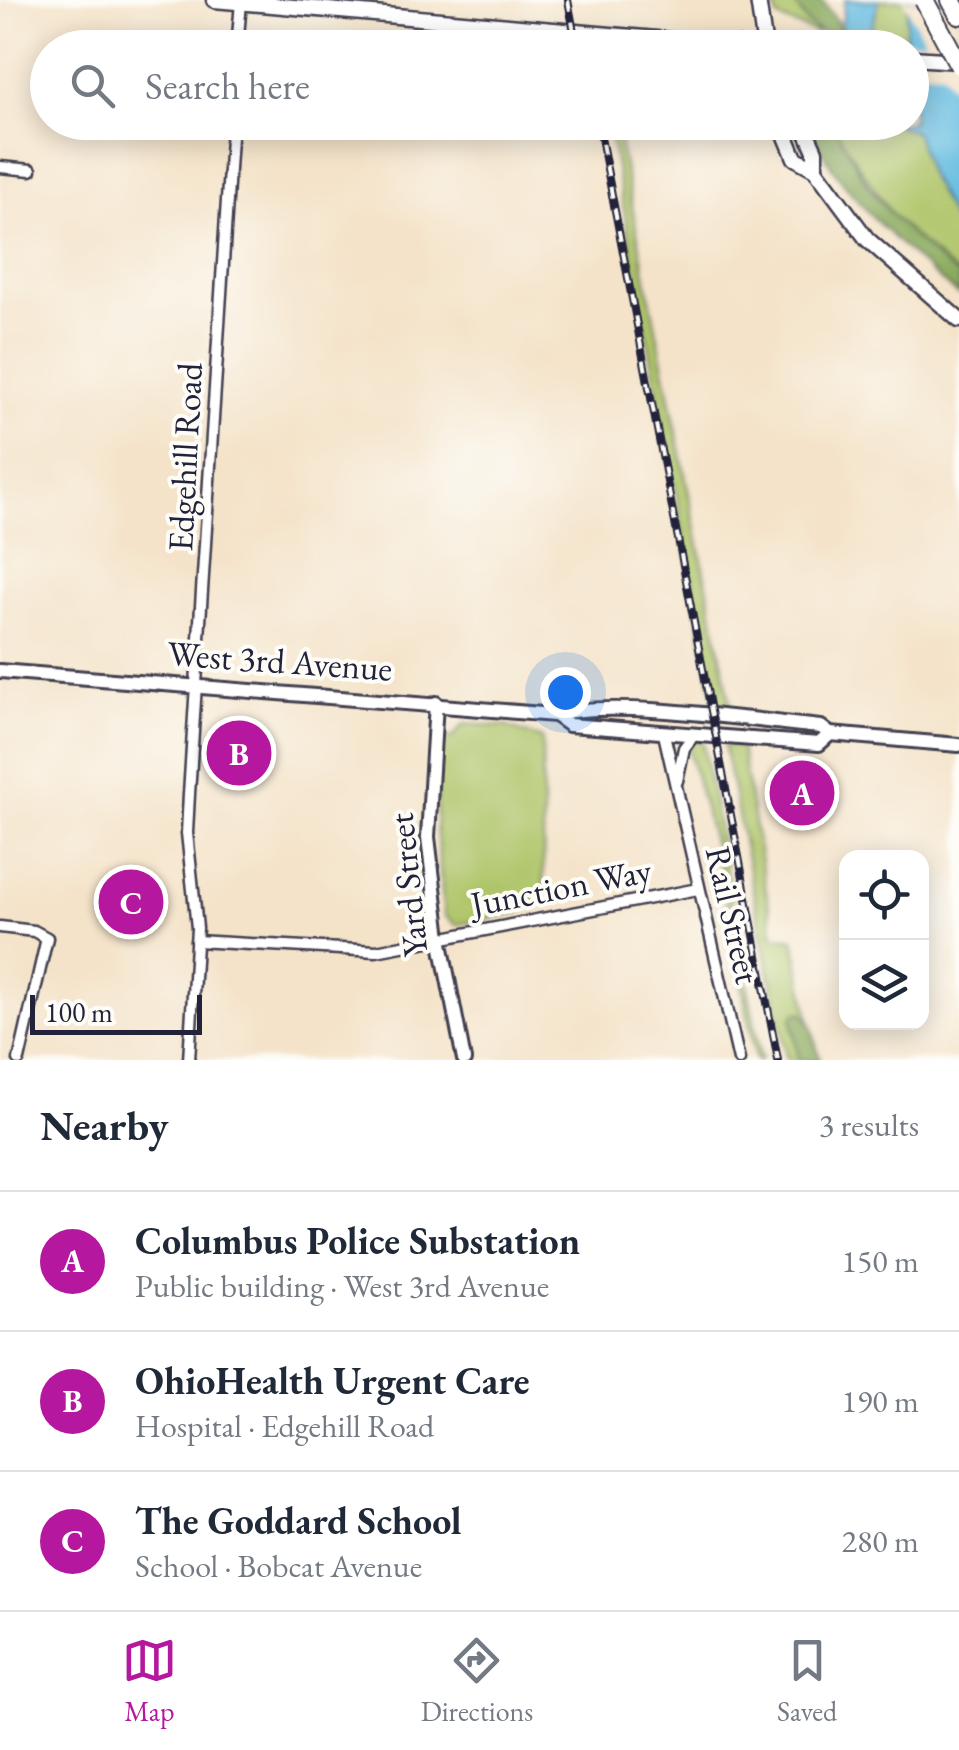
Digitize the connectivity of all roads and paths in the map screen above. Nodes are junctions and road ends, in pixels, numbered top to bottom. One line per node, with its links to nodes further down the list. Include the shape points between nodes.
1 (214, 0): 5 (main road)
2 (758, 0): 9 (main road)
3 (924, 0): 11 (highway, bridge)
4 (952, 0): 6 (highway)
5 (240, 2): 7 (street); 8 (main road)
6 (959, 14)
7 (238, 30)
8 (558, 30)
9 (760, 30)
10 (929, 60): 11 (main road)
11 (959, 63)
12 (231, 140): 20 (street, Edgehill Road)
13 (788, 140): 16 (main road, via 796,158)
14 (810, 140): 16 (main road)
15 (0, 168): 17 (street)
16 (815, 168): 18 (main road, via 867,239)
17 (32, 170)
18 (959, 320)
19 (0, 671): 20 (street, West 3rd Avenue)
20 (198, 685): 21 (street, West 3rd Avenue); 32 (street, Edgehill Road, via 187,833)
21 (436, 703): 22 (street, West 3rd Avenue); 31 (street, Yard Street, via 428,837)
22 (555, 715): 23 (street, West 3rd Avenue, via 614,711); 24 (street, West 3rd Avenue, via 569,725)
23 (776, 722): 24 (street, via 677,719); 25 (street, West 3rd Avenue, via 820,726)
24 (664, 734): 26 (street, West 3rd Avenue); 28 (street, Rail Street)
25 (830, 734): 26 (street, West 3rd Avenue, via 819,744); 27 (street, West 3rd Avenue)
26 (693, 736): 28 (street)
27 (959, 745)
28 (676, 782): 29 (street, Rail Street)
29 (698, 889): 31 (street, Junction Way); 36 (street, Rail Street)
30 (0, 927): 33 (street, via 47,938)
31 (440, 938): 32 (street, Junction Way, via 349,952); 35 (street, Yard Street)
32 (196, 941): 34 (street, Edgehill Road)
33 (19, 1060)
34 (189, 1060)
35 (464, 1060)
36 (738, 1060)

